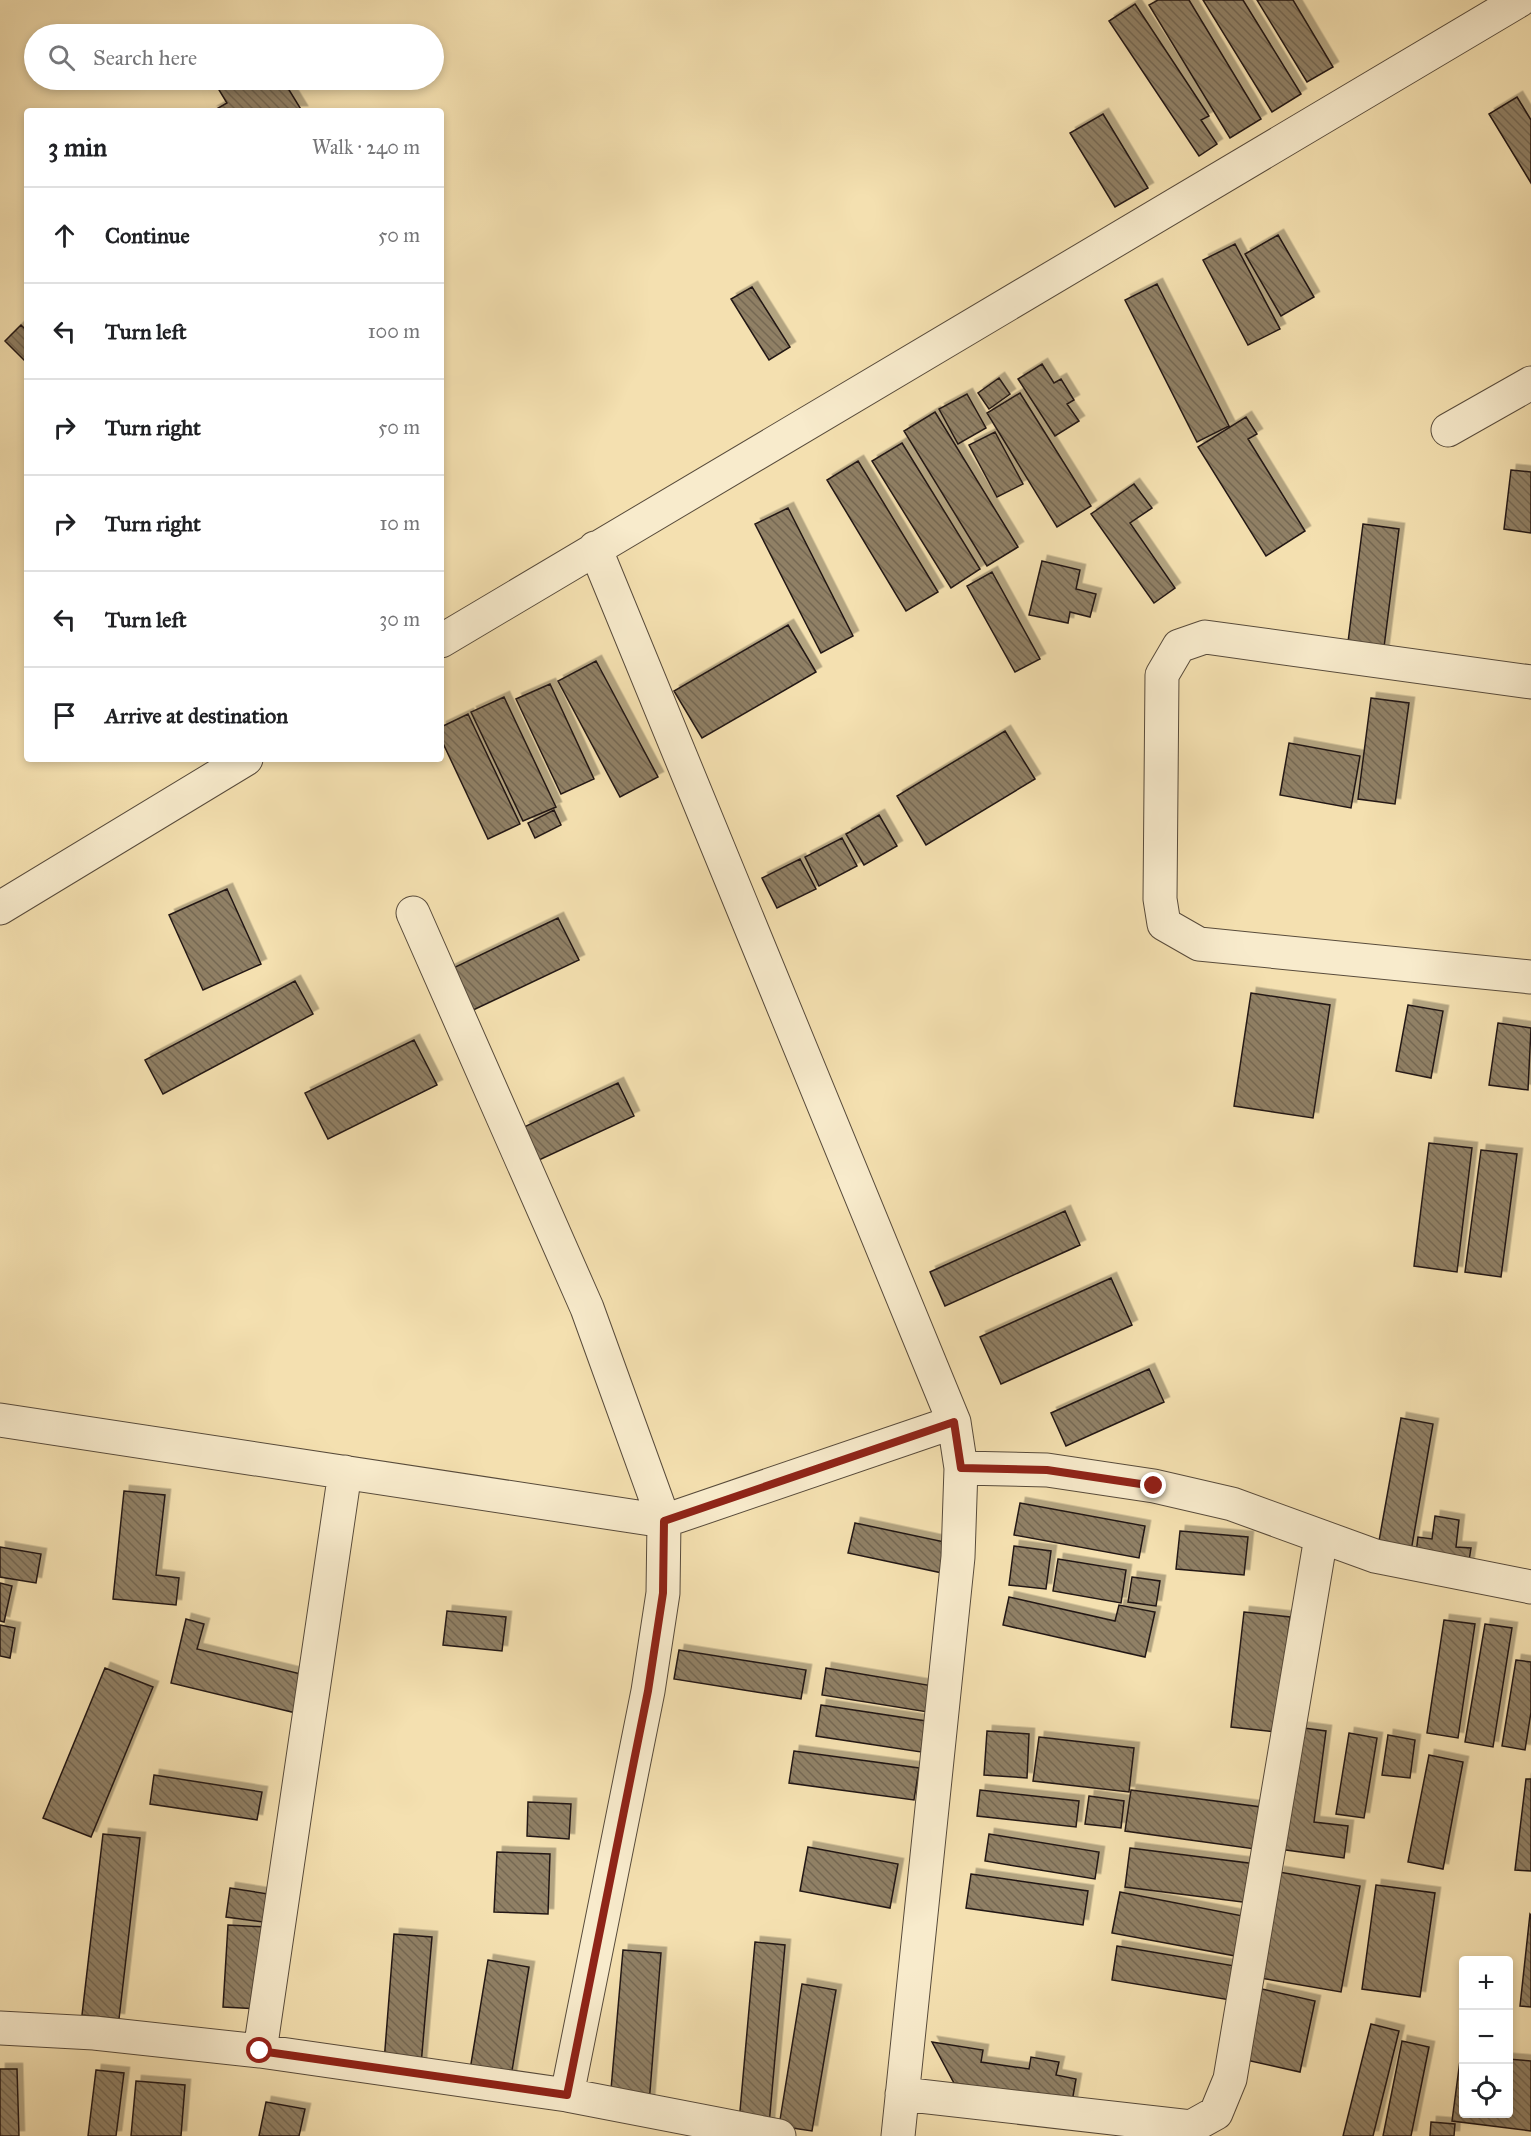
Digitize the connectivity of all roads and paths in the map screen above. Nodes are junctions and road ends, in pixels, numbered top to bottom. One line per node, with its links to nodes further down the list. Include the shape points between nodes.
1 (1520, 0): 4 (street)
2 (1531, 383): 3 (street)
3 (1448, 430)
4 (595, 548): 5 (street); 12 (street)
5 (444, 639)
6 (1531, 682): 10 (street, via 1205,637 1179,646 1162,675 1160,899 1164,924 1199,944)
7 (241, 762): 8 (street)
8 (0, 908)
9 (413, 913): 15 (street, via 587,1308)
10 (1531, 977)
11 (0, 1420): 14 (street)
12 (954, 1422): 13 (street); 15 (street)
13 (961, 1468): 16 (street, via 1047,1470 1154,1486 1232,1504); 20 (street, via 958,1557)
14 (345, 1472): 15 (street); 19 (street)
15 (664, 1521): 21 (street, via 663,1593 648,1691)
16 (1321, 1538): 17 (street, via 1375,1556); 20 (street, via 1230,2079 1216,2113 1191,2127)
17 (1531, 1587)
18 (0, 2028): 19 (street, via 94,2033)
19 (260, 2051): 21 (street)
20 (902, 2094): 23 (street)
21 (567, 2095): 22 (street)
22 (779, 2136)
23 (898, 2136)

